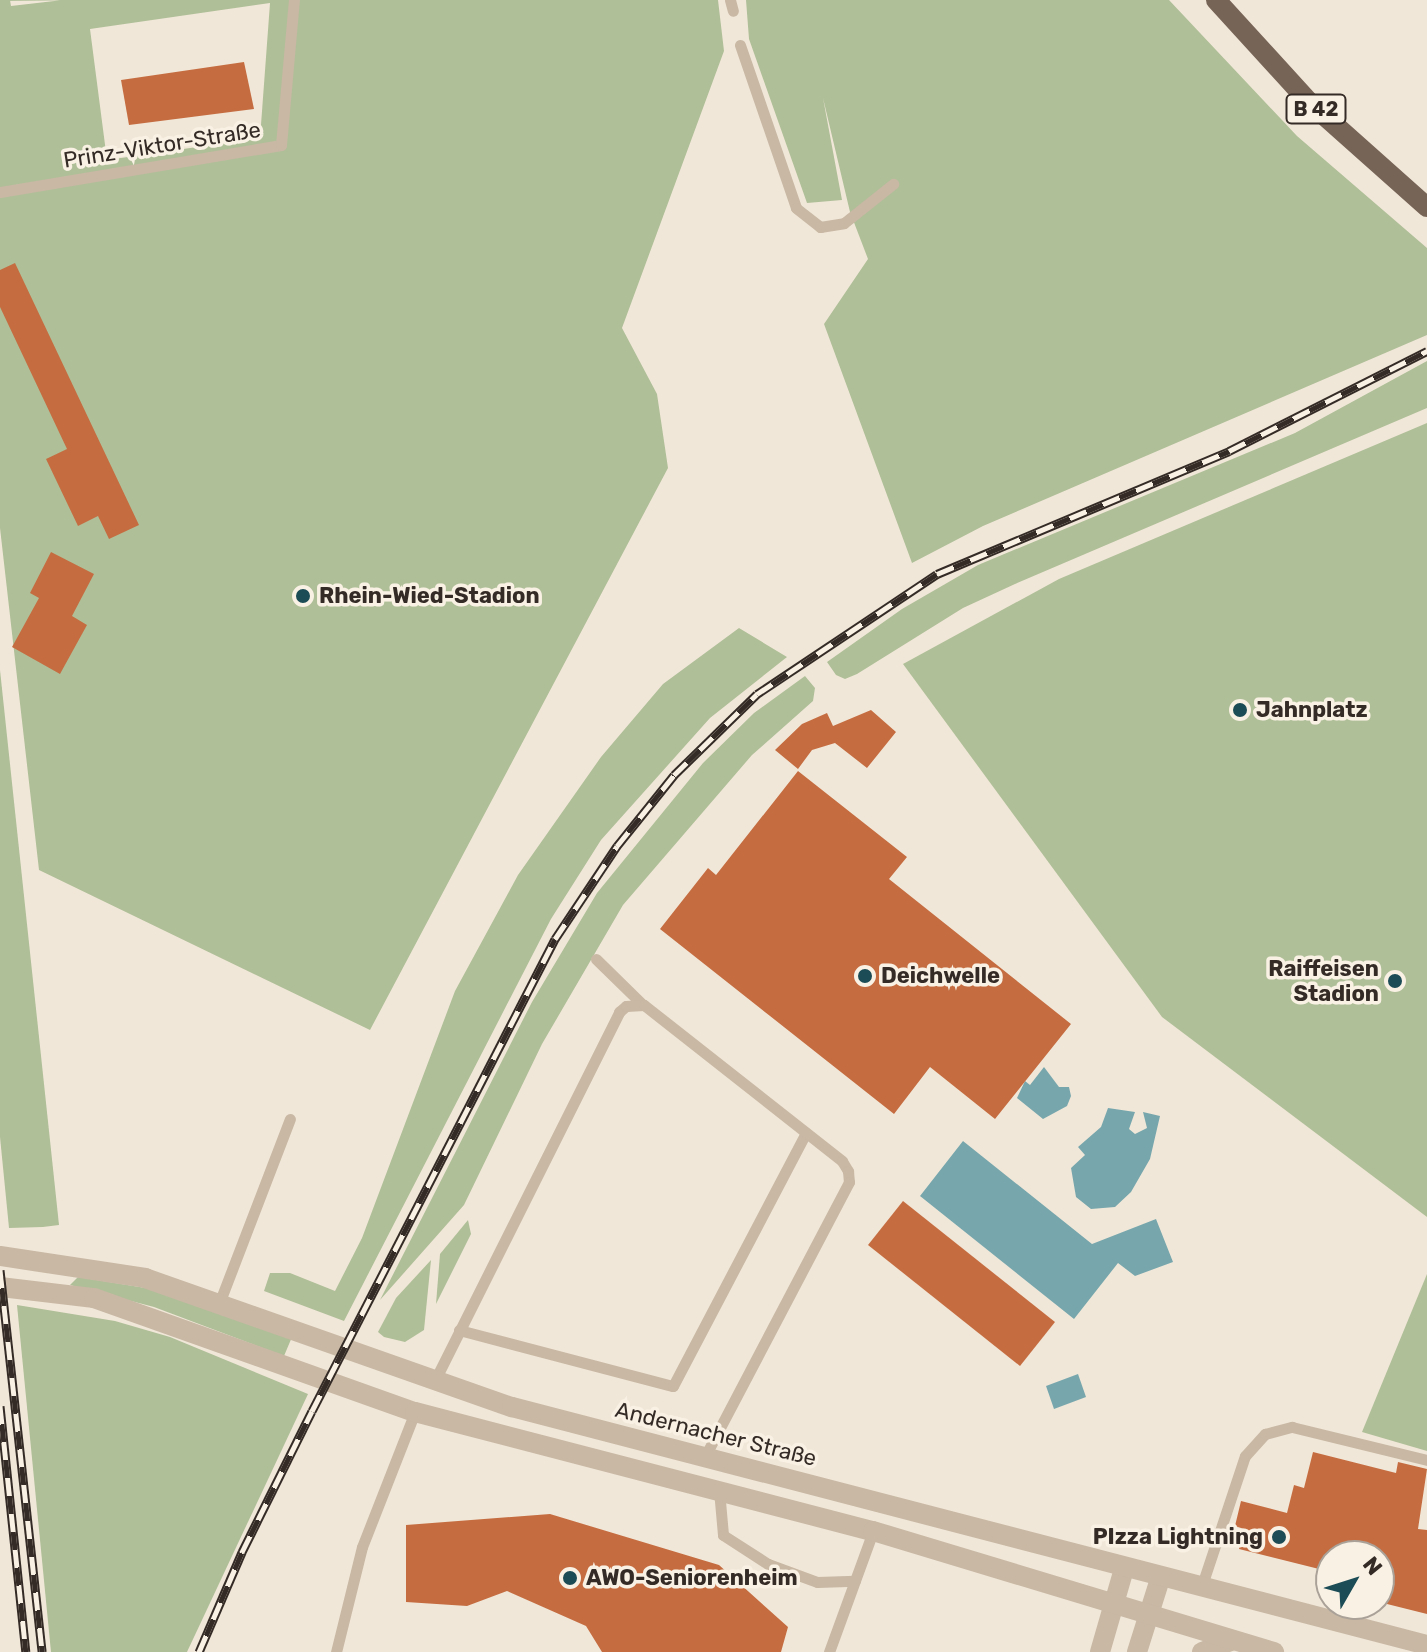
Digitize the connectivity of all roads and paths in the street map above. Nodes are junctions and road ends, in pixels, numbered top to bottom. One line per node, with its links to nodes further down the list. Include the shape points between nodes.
1 (294, 0): 5 (lane, Prinz-Viktor-Straße, via 281,145)
2 (1216, 0): 6 (main road, B 42, via 1309,102)
3 (740, 45): 4 (lane, via 796,208 820,227 844,223)
4 (893, 184)
5 (0, 192)
6 (1427, 207)
7 (596, 959): 8 (lane)
8 (644, 1005): 10 (lane); 14 (lane, via 619,1012)
9 (290, 1119): 13 (lane)
10 (806, 1133): 14 (lane, via 681,1379 665,1388); 17 (lane, via 842,1161 849,1182)
11 (0, 1256): 13 (street, Andernacher Straße, via 102,1269)
12 (0, 1287): 16 (street, via 116,1304)
13 (220, 1301): 15 (street, Andernacher Straße)
14 (459, 1330): 15 (lane)
15 (434, 1382): 17 (street, Andernacher Straße)
16 (415, 1412): 19 (street); 29 (lane, via 362,1547)
17 (705, 1456): 21 (street, Andernacher Straße)
18 (1427, 1460): 24 (lane, via 1292,1427 1265,1434 1245,1456)
19 (719, 1490): 20 (street); 23 (lane, via 723,1535 768,1564 817,1582)
20 (873, 1531): 23 (lane); 25 (street)
21 (1124, 1569): 22 (street, Andernacher Straße); 25 (street)
22 (1160, 1579): 24 (street, Andernacher Straße); 26 (street)
23 (855, 1581): 30 (lane)
24 (1201, 1589): 28 (street, Andernacher Straße)
25 (1114, 1607): 26 (street); 31 (street)
26 (1148, 1617): 27 (street); 32 (street)
27 (1231, 1641): 33 (street); 34 (street)
28 (1427, 1645)
29 (336, 1652)
30 (829, 1652)
31 (1100, 1652)
32 (1137, 1652)
33 (1202, 1652)
34 (1274, 1652)

